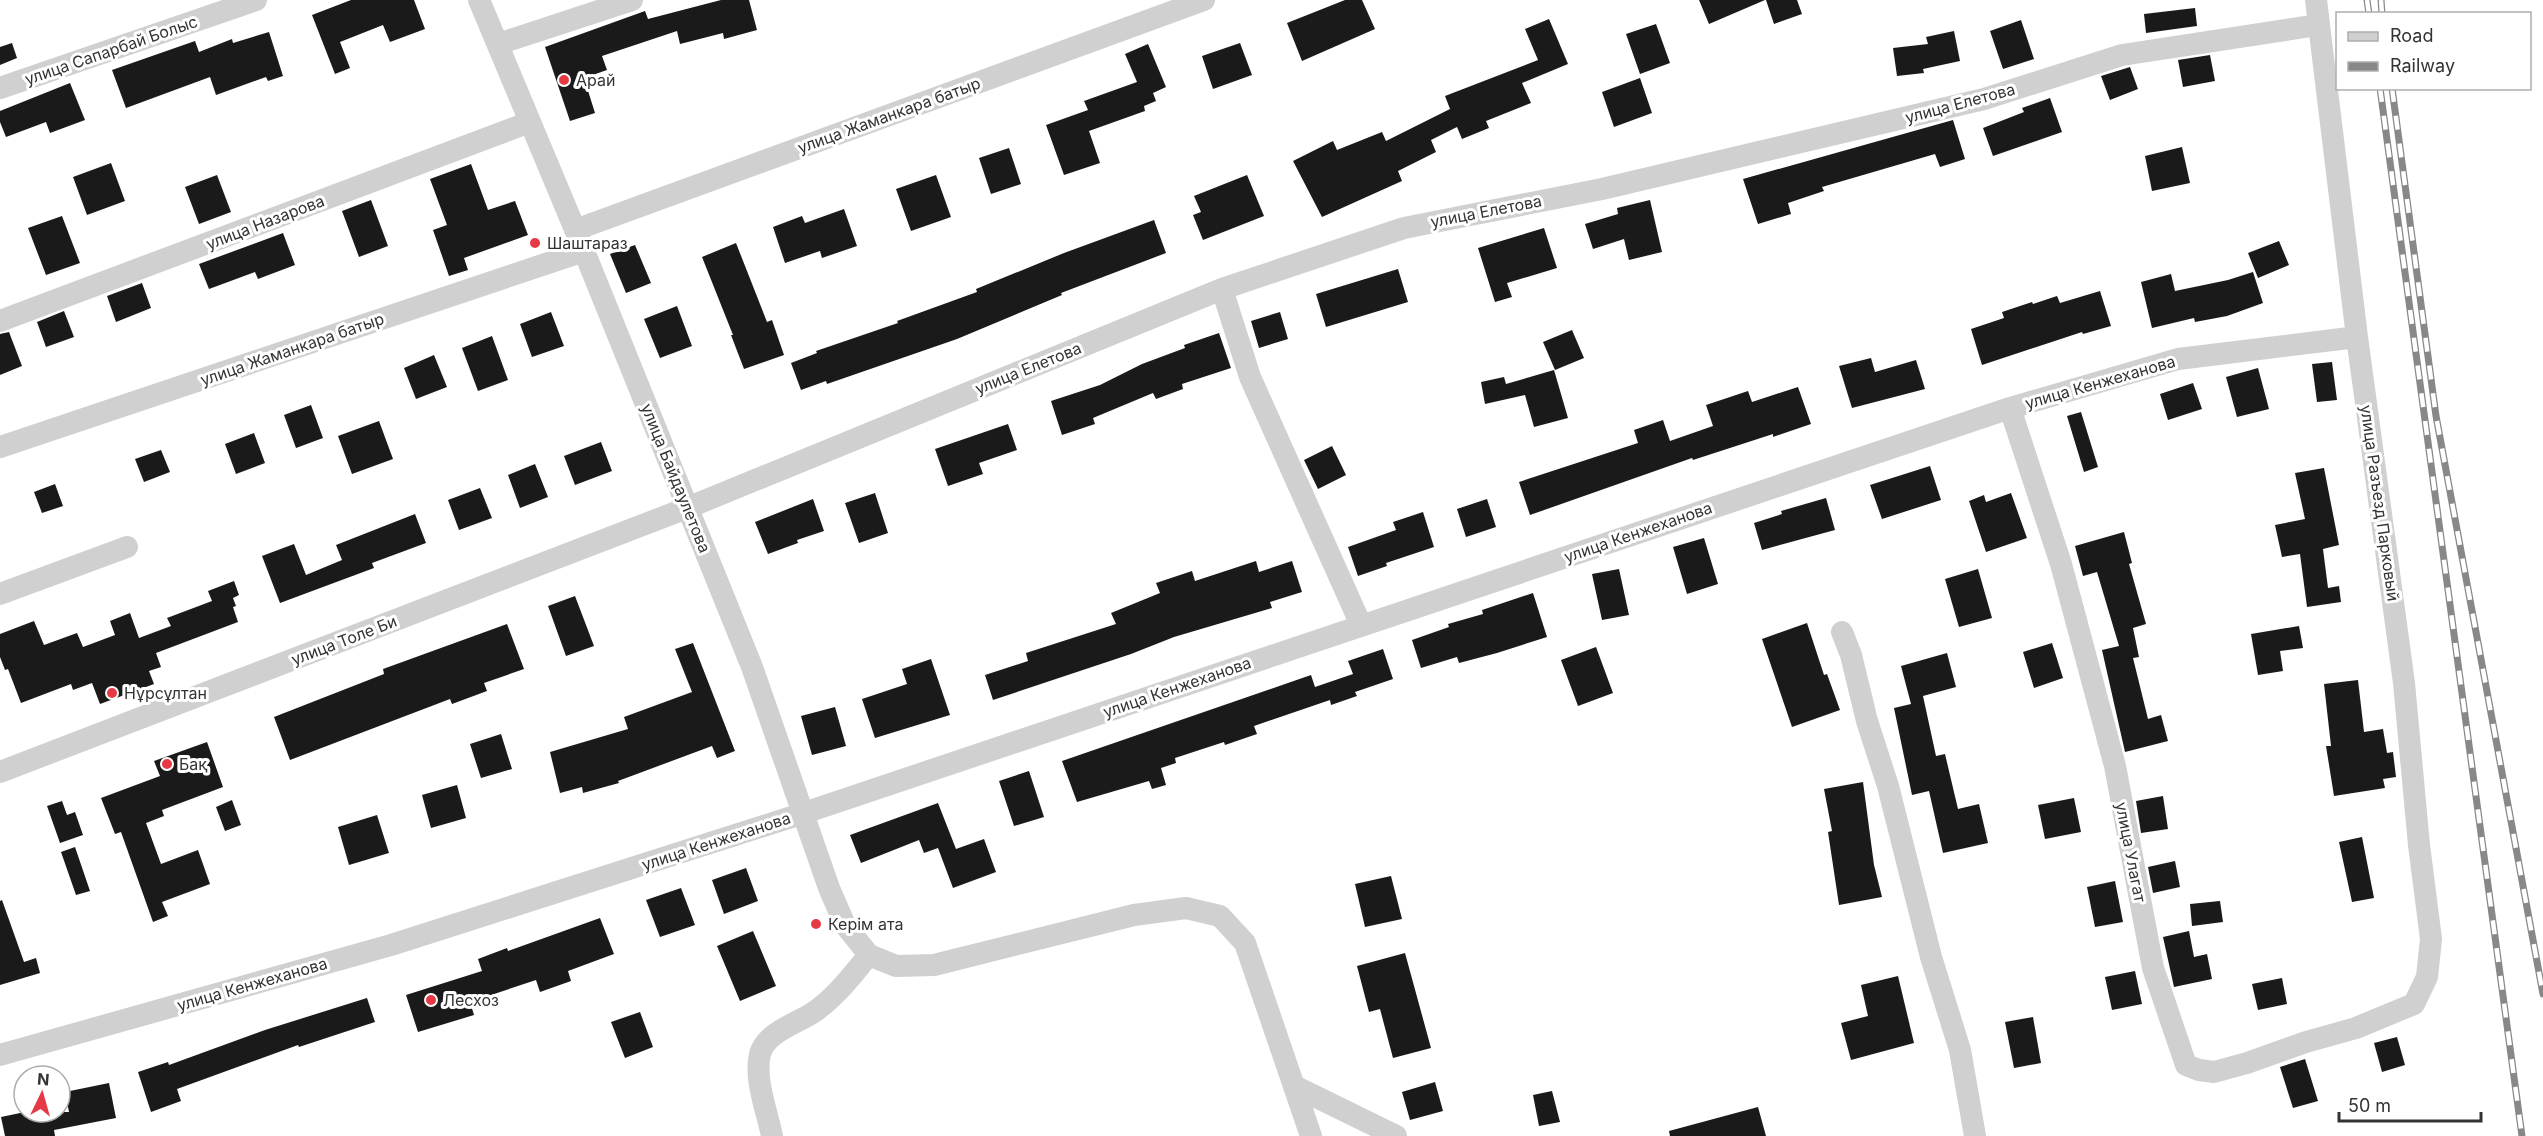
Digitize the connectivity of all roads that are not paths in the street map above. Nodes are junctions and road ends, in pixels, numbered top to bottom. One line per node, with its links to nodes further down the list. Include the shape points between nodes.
1 (256, 0): 8 (street, улица Cапарбай Болыс)
2 (479, 0): 7 (street, улица Байдаулетова)
3 (632, 0): 7 (street)
4 (1204, 0): 10 (street, улица Жаманкара батыр)
5 (2316, 0): 6 (street, улица Разъезд Парковый)
6 (2318, 25): 12 (street, улица Елетова, via 2122,55 1984,99 1602,189 1404,228); 14 (street, улица Разъезд Парковый)
7 (498, 44): 9 (street, улица Байдаулетова)
8 (0, 88)
9 (530, 122): 10 (street, улица Байдаулетова); 13 (street, улица Назарова)
10 (575, 230): 11 (street, улица Байдаулетова)
11 (585, 251): 16 (street, улица Жаманкара батыр); 17 (street, улица Байдаулетова)
12 (1222, 289): 17 (street, улица Елетова); 20 (street, via 1250,377)
13 (0, 321)
14 (2357, 337): 15 (street, улица Кенжеханова, via 2178,359); 25 (street, улица Разъезд Парковый, via 2404,683 2431,939 2427,977)
15 (2010, 408): 20 (street, улица Кенжеханова); 25 (street, улица Улагат, via 2061,564 2115,766 2153,968 2186,1065 2214,1072 2356,1028)
16 (0, 447)
17 (687, 508): 22 (street, улица Толе Би); 23 (street, улица Байдаулетова, via 752,667)
18 (127, 547): 19 (street)
19 (0, 594)
20 (1361, 625): 23 (street, улица Кенжеханова)
21 (1842, 632): 31 (street, via 1888,786 1930,957 1960,1050)
22 (0, 772)
23 (801, 814): 24 (street, улица Байдаулетова, via 846,925); 26 (street, улица Кенжеханова, via 391,945)
24 (869, 955): 27 (street, via 896,966 934,965 1134,915 1186,908 1220,916 1245,943); 28 (street, via 836,994 770,1038 760,1052 759,1076)
25 (2415, 1004)
26 (0, 1055)
27 (1294, 1086): 29 (street); 30 (street)
28 (772, 1136)
29 (1311, 1136)
30 (1396, 1136)
31 (1975, 1136)

